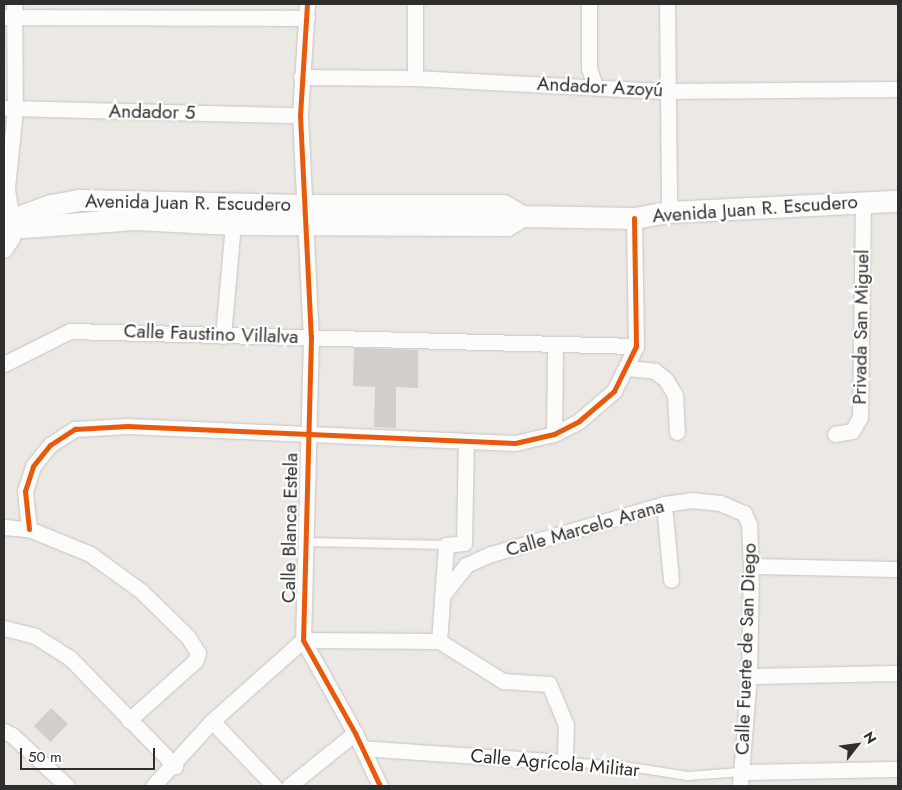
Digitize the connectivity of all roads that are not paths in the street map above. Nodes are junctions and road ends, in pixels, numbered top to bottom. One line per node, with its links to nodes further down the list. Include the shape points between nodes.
1 (415, 4): 7 (street)
2 (589, 4): 8 (street, via 589,68)
3 (667, 4): 10 (street)
4 (307, 11): 5 (street); 6 (street, Calle Blanca Estela)
5 (11, 13): 11 (street)
6 (301, 77): 7 (street, Andador Azoyú); 12 (street, Calle Blanca Estela)
7 (415, 78): 8 (street, Andador Azoyú)
8 (595, 87): 10 (street, Andador Azoyú)
9 (898, 89): 10 (street, Andador Azoyú)
10 (667, 91): 16 (street)
11 (9, 109): 12 (street, Andador 5); 13 (street)
12 (300, 115): 17 (street, Calle Blanca Estela)
13 (5, 188): 19 (street)
14 (863, 201): 15 (main road, Avenida Juan R. Escudero); 16 (main road, Avenida Juan R. Escudero); 31 (street, Privada San Miguel, via 860,417 852,431)
15 (898, 201)
16 (669, 212): 18 (main road, Avenida Juan R. Escudero)
17 (304, 214): 18 (main road, Avenida Juan R. Escudero, via 503,205 522,216); 19 (main road, Avenida Juan R. Escudero, via 80,200 51,205); 20 (main road, Avenida Juan R. Escudero); 23 (street, Calle Blanca Estela)
18 (634, 218): 25 (street)
19 (8, 224): 20 (main road, Avenida Juan R. Escudero, via 136,219); 21 (street, via 12,238)
20 (233, 224): 22 (street)
21 (4, 250)
22 (223, 336): 23 (street, Calle Faustino Villalva); 26 (street, Calle Faustino Villalva, via 70,331)
23 (311, 337): 24 (street, Calle Faustino Villalva); 29 (street, Calle Blanca Estela)
24 (555, 346): 25 (street, Calle Faustino Villalva); 30 (street)
25 (636, 346): 27 (street)
26 (4, 364)
27 (628, 368): 28 (street, via 655,371 666,380 675,395); 30 (street, via 614,391 579,421)
28 (677, 432)
29 (306, 433): 32 (street); 36 (street, via 127,426 75,429 50,445 34,466 25,491); 37 (street, Calle Blanca Estela)
30 (554, 434): 32 (street, via 515,443)
31 (835, 434)
32 (466, 442): 38 (street, via 464,543)
33 (664, 504): 34 (street, Calle Marcelo Arana, via 690,500 720,503); 41 (street); 42 (street, Calle Marcelo Arana, via 491,554 466,565)
34 (744, 513): 39 (street, Calle Fuerte de San Diego, via 749,524)
35 (4, 527): 36 (street)
36 (29, 529): 48 (street, via 90,554 142,591 188,637 198,653 195,661)
37 (305, 542): 38 (lane); 44 (street, Calle Blanca Estela)
38 (446, 545): 42 (street)
39 (752, 566): 40 (street); 47 (street, Calle Fuerte de San Diego)
40 (898, 568)
41 (671, 580)
42 (442, 596): 45 (street)
43 (4, 628): 48 (street, via 35,636 70,658)
44 (303, 640): 45 (street); 49 (street); 51 (street)
45 (440, 641): 53 (street, via 503,681 549,684 566,725)
46 (898, 674): 47 (street)
47 (748, 676): 56 (street, Calle Fuerte de San Diego)
48 (130, 720): 54 (street)
49 (212, 721): 54 (street); 60 (street)
50 (4, 731): 58 (street)
51 (355, 733): 52 (street); 57 (street)
52 (361, 748): 53 (street, Calle Agrícola Militar); 61 (street)
53 (565, 762): 56 (lane, Calle Agrícola Militar)
54 (175, 766): 59 (street)
55 (898, 769): 56 (street, Calle Agrícola Militar)
56 (741, 779)
57 (295, 784)
58 (67, 786)
59 (153, 786)
60 (274, 786)
61 (380, 786)

